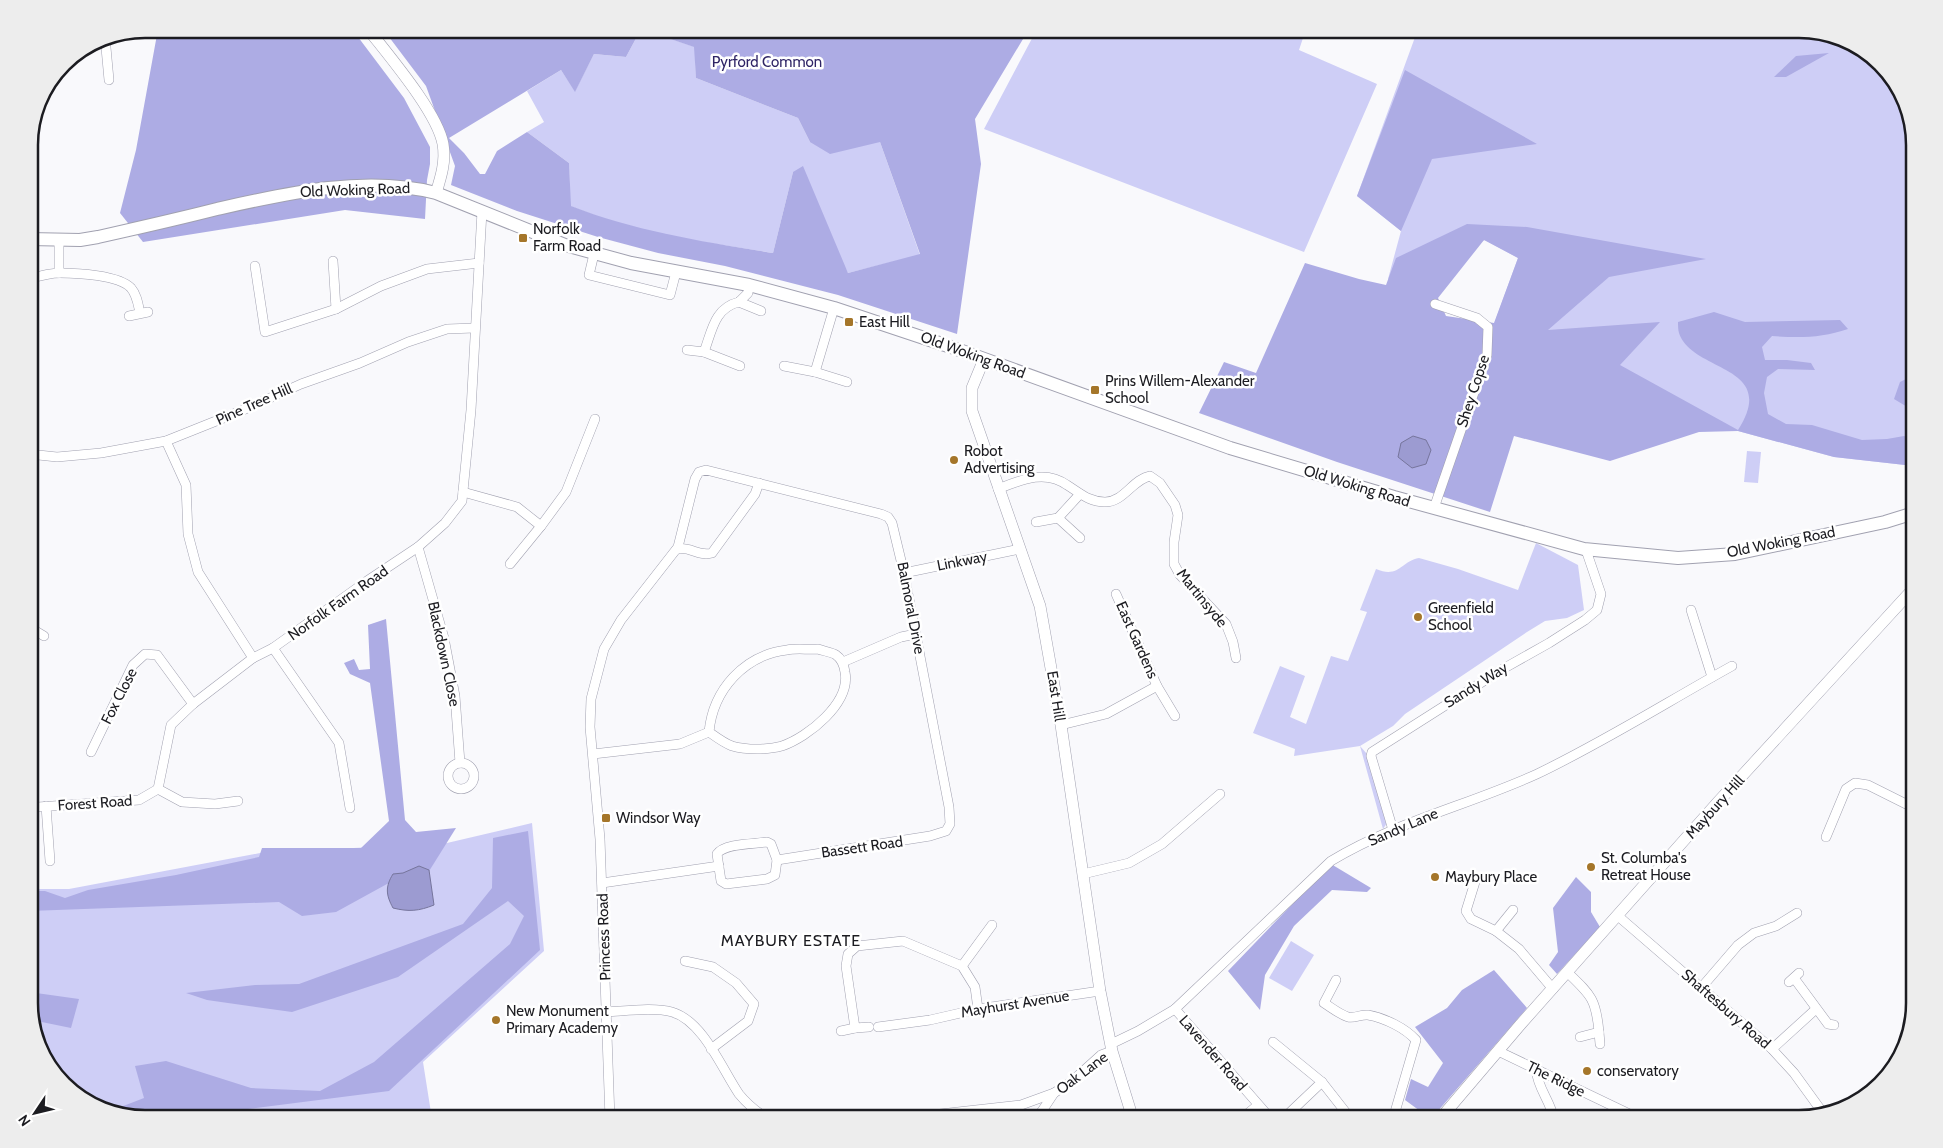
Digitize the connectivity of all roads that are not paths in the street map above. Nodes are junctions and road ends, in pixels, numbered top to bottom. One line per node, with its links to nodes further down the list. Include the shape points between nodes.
1 (375, 38): 4 (street, via 436,125 444,152)
2 (106, 45): 3 (street)
3 (110, 80)
4 (436, 193): 5 (main road, Old Woking Road); 7 (main road, Old Woking Road, via 398,186 306,190 98,237)
5 (482, 211): 8 (main road, Old Woking Road); 10 (street, Norfolk Farm Road)
6 (38, 240): 7 (main road, Old Woking Road)
7 (59, 241): 13 (street)
8 (594, 254): 12 (main road, Old Woking Road); 12 (street, via 589,275 670,295)
9 (333, 261): 18 (street)
10 (479, 263): 18 (street, via 427,269); 22 (street, Norfolk Farm Road)
11 (255, 266): 18 (street, via 265,332)
12 (676, 272): 15 (main road, Old Woking Road)
13 (59, 273): 14 (street); 21 (street, via 110,277 121,281 130,287 144,313)
14 (38, 277)
15 (749, 285): 16 (street, via 748,293); 19 (main road, Old Woking Road)
16 (739, 302): 20 (street); 24 (street, via 719,312)
17 (1436, 304): 37 (street, Shey Copse, via 1476,318 1488,327 1486,355)
18 (336, 308)
19 (834, 308): 25 (main road, Old Woking Road); 28 (street)
20 (761, 311)
21 (129, 316)
22 (474, 328): 31 (street, Pine Tree Hill, via 447,329 408,342); 35 (street, Norfolk Farm Road)
23 (687, 350): 24 (street)
24 (704, 352): 26 (street)
25 (984, 359): 34 (street, East Hill, via 972,388 972,411); 37 (main road, Old Woking Road, via 1230,448)
26 (740, 366)
27 (784, 366): 28 (street)
28 (815, 372): 29 (street)
29 (848, 382)
30 (595, 419): 41 (street, via 566,492)
31 (166, 441): 32 (street, Pine Tree Hill, via 57,457); 56 (street, via 186,485 188,534 198,572)
32 (38, 455)
33 (758, 483): 44 (street, via 754,494 712,552 706,555 688,548); 44 (street, Balmoral Drive, via 706,470 699,472); 48 (street, Balmoral Drive, via 888,516)
34 (998, 489): 36 (street, Martinsyde, via 1027,478 1050,477); 45 (street, East Hill)
35 (463, 492): 41 (street, via 517,507); 43 (street, Norfolk Farm Road, via 462,501 446,523)
36 (1080, 494): 39 (street); 57 (street, Martinsyde, via 1106,502 1120,497 1145,476 1160,483 1178,515 1174,564 1180,575 1226,624)
37 (1434, 508): 46 (main road, Old Woking Road)
38 (1905, 516): 46 (main road, Old Woking Road, via 1735,554 1678,558)
39 (1058, 518): 40 (street); 42 (street)
40 (1036, 522)
41 (541, 526): 47 (street)
42 (1080, 538)
43 (418, 547): 55 (street, Norfolk Farm Road); 68 (street, Blackdown Close, via 444,638 455,696)
44 (677, 549): 67 (street, Balmoral Drive, via 621,620 604,649 592,699 590,727)
45 (1020, 549): 48 (street, Linkway); 64 (street, East Hill, via 1040,606)
46 (1586, 550): 76 (street, Sandy Way, via 1601,594 1597,610 1571,630 1372,752)
47 (510, 564)
48 (904, 573): 53 (street, Balmoral Drive)
49 (1116, 594): 61 (street, East Gardens)
50 (1906, 597): 87 (street, Maybury Hill)
51 (1691, 610): 60 (street)
52 (38, 632): 54 (street)
53 (916, 634): 58 (street, via 901,636); 77 (street, Balmoral Drive, via 950,807 950,824)
54 (44, 636)
55 (273, 648): 56 (street, Norfolk Farm Road); 75 (street, via 339,743)
56 (253, 658): 62 (street, Norfolk Farm Road)
57 (1236, 658)
58 (843, 662): 65 (street, via 836,655 818,650 786,650 763,656 737,672 720,694); 65 (street, via 846,675 844,690 829,715 781,746 731,746)
59 (1732, 666): 60 (street, Sandy Lane)
60 (1712, 676): 76 (street, Sandy Lane, via 1536,774)
61 (1157, 686): 63 (street, East Gardens); 64 (street, East Gardens, via 1106,714)
62 (193, 704): 66 (street, Fox Close, via 156,655 145,654 133,665); 69 (street, Norfolk Farm Road, via 171,725)
63 (1175, 716)
64 (1061, 725): 82 (street, East Hill)
65 (709, 732): 67 (street, via 680,744)
66 (91, 752)
67 (593, 754): 84 (street, Princess Road)
68 (460, 763)
69 (158, 789): 71 (street, via 182,802 215,804); 73 (street, Forest Road, via 139,800)
70 (1220, 794): 82 (street, via 1162,844 1129,863)
71 (238, 801)
72 (1906, 804): 78 (street, via 1868,785 1855,783 1846,789)
73 (46, 806): 74 (street, Forest Road); 80 (street)
74 (38, 807)
75 (350, 808)
76 (1393, 830): 100 (street, Sandy Lane, via 1345,852 1319,870)
77 (946, 832): 79 (street, Bassett Road)
78 (1826, 837)
79 (777, 860): 81 (street, via 771,844 767,842 720,850 717,854); 81 (street, via 775,876 726,884 721,881)
80 (50, 861)
81 (719, 866): 84 (street)
82 (1083, 874): 97 (street, East Hill)
83 (1475, 882): 89 (street, via 1466,911 1471,919)
84 (602, 884): 101 (street, Princess Road)
85 (1513, 910): 89 (street)
86 (1797, 913): 95 (street, via 1776,926 1754,933 1738,945)
87 (1618, 916): 92 (street, Maybury Hill); 95 (street, Shaftesbury Road)
88 (992, 925): 91 (street)
89 (1496, 931): 96 (street, via 1519,949)
90 (686, 961): 110 (street, via 713,967 736,983 754,1004 748,1021)
91 (962, 966): 99 (street, via 975,987); 103 (street, via 903,941 857,946 848,954 846,966)
92 (1568, 972): 96 (street, Maybury Hill); 105 (street, via 1589,992)
93 (1794, 977): 98 (street)
94 (1336, 980): 127 (street, via 1324,1003 1350,1018 1366,1015 1381,1019 1407,1030 1416,1040)
95 (1701, 988): 111 (street, Shaftesbury Road)
96 (1553, 989): 112 (street, Maybury Hill)
97 (1100, 991): 99 (street, Mayhurst Avenue); 109 (street, East Hill)
98 (1816, 1008): 102 (street, via 1828,1024); 111 (street)
99 (978, 1009): 103 (street, Mayhurst Avenue, via 930,1020)
100 (1175, 1009): 109 (street, Sandy Lane); 116 (street, Lavender Road)
101 (607, 1012): 110 (street, via 674,1012 702,1035); 118 (street, Princess Road)
102 (1834, 1025)
103 (855, 1028): 104 (street, Mayhurst Avenue)
104 (841, 1031)
105 (1599, 1032): 106 (street); 108 (street)
106 (1580, 1037)
107 (1273, 1042): 114 (street)
108 (1600, 1044)
109 (1111, 1047): 115 (street, Oak Lane, via 1072,1082); 122 (street, East Hill)
110 (711, 1049): 119 (street)
111 (1772, 1049): 117 (street, Shaftesbury Road)
112 (1498, 1051): 113 (street, The Ridge); 128 (street, Maybury Hill)
113 (1536, 1070): 129 (street, via 1538,1082); 130 (street, The Ridge)
114 (1322, 1082): 125 (street); 126 (street)
115 (1054, 1093): 120 (street, via 1021,1105); 121 (street, Oak Lane)
116 (1258, 1105): 123 (street); 124 (street, Lavender Road)
117 (1820, 1108)
118 (610, 1110)
119 (754, 1110)
120 (978, 1110)
121 (1043, 1110)
122 (1130, 1110)
123 (1252, 1110)
124 (1263, 1110)
125 (1292, 1110)
126 (1344, 1110)
127 (1396, 1110)
128 (1448, 1110)
129 (1552, 1110)
130 (1621, 1110)

